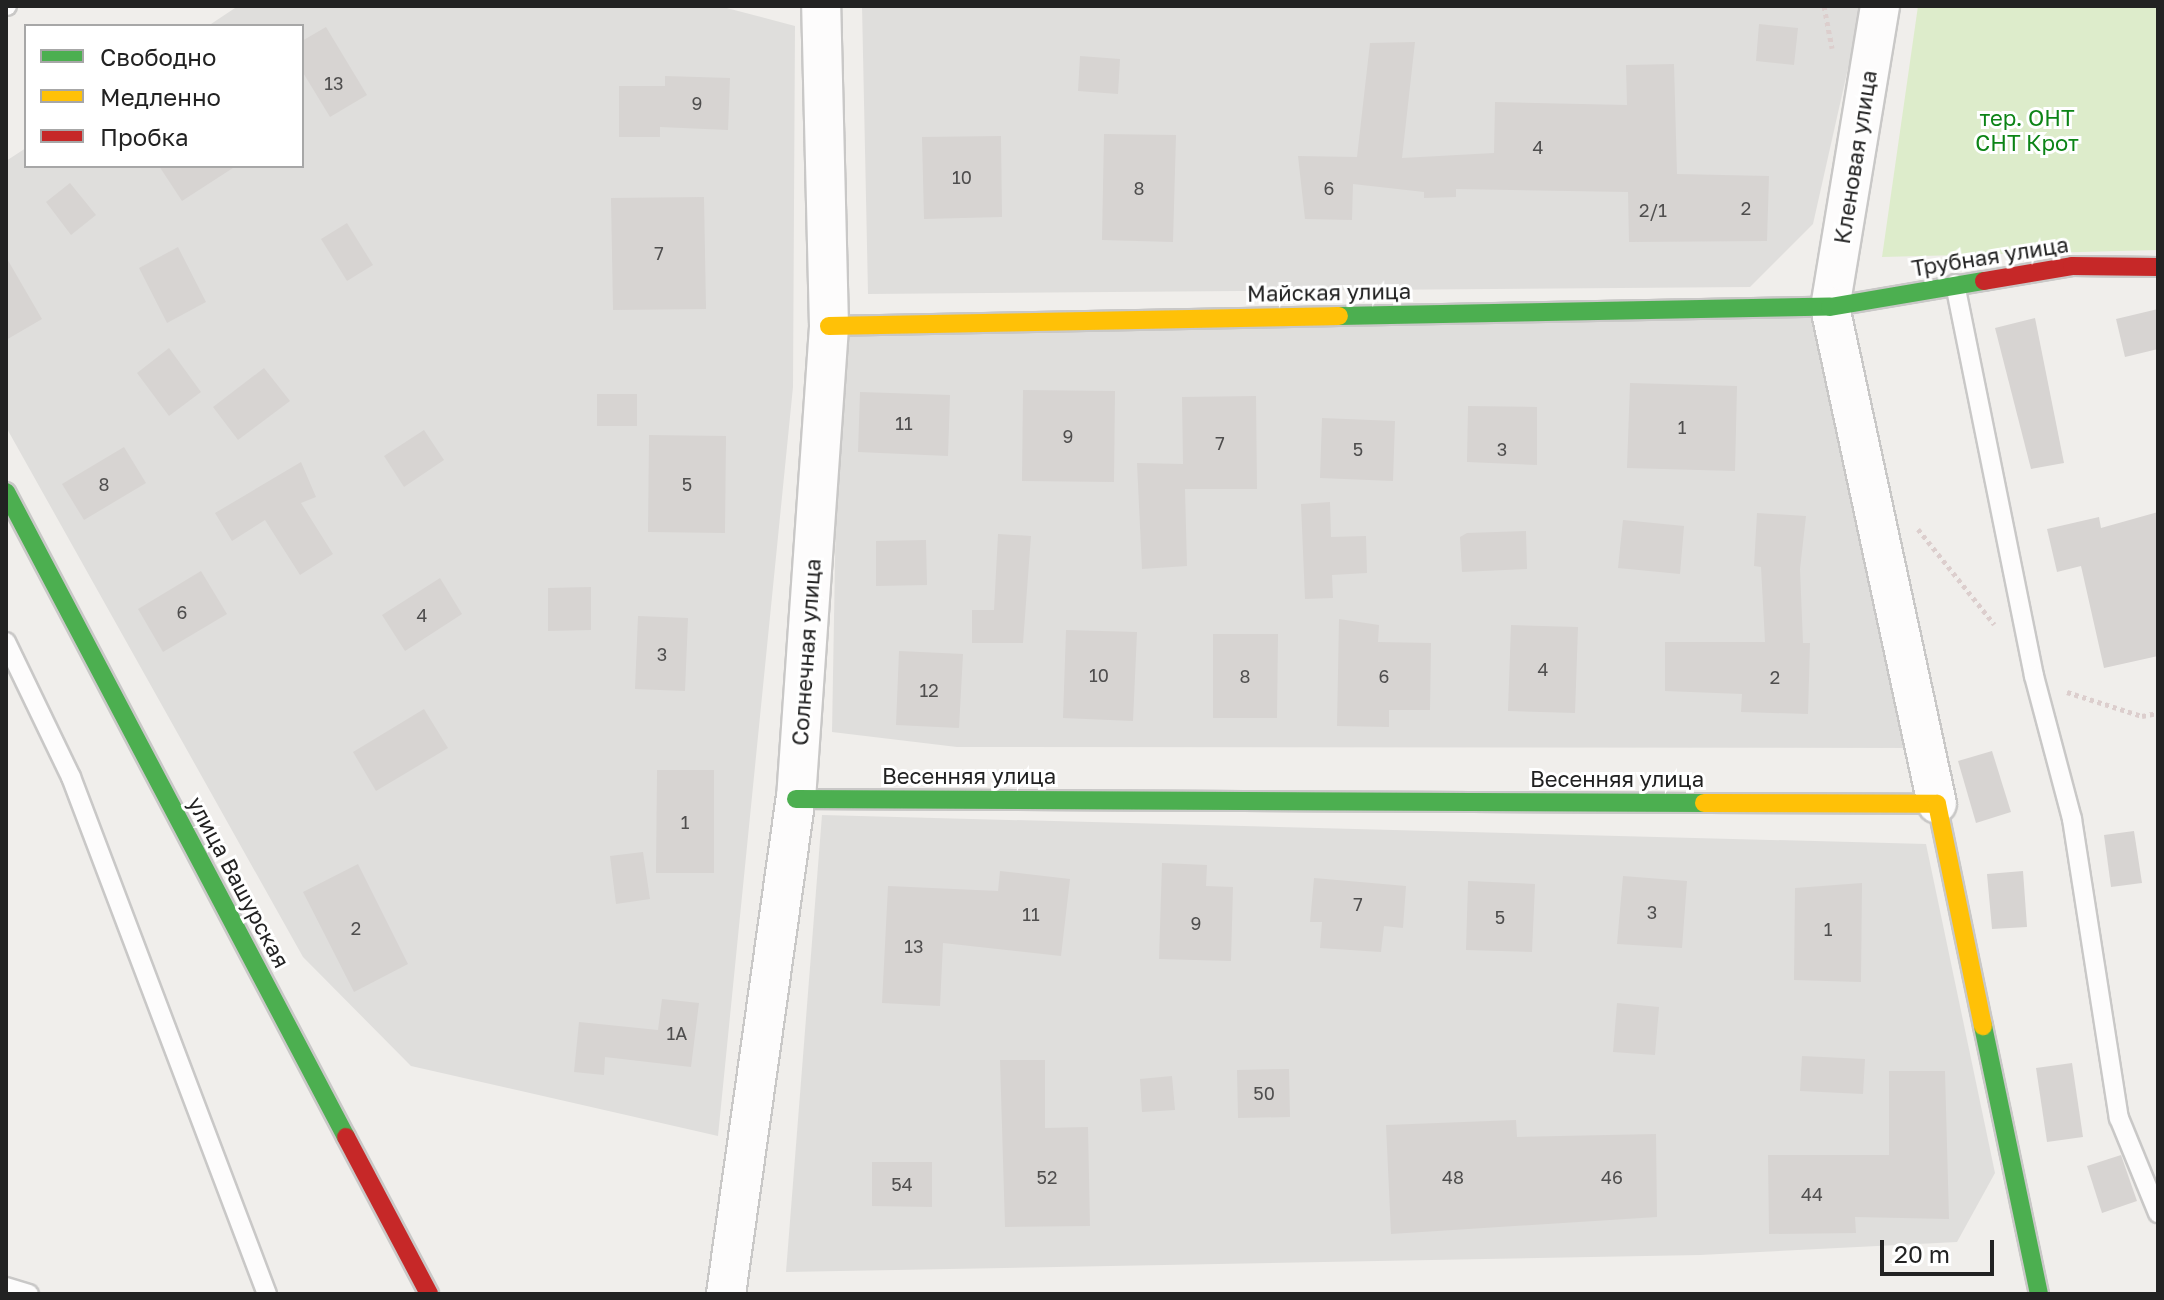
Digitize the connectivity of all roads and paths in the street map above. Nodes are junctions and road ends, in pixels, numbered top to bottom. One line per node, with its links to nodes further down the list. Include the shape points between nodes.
1 (821, 6): 6 (street, Солнечная улица)
2 (1880, 6): 5 (street, Кленовая улица)
3 (2158, 267): 4 (street, Трубная улица, via 2072,266)
4 (1955, 284): 5 (street, Трубная улица); 11 (lane, via 2034,676 2072,819 2119,1118)
5 (1830, 307): 6 (street, Майская улица); 10 (street)
6 (829, 326): 9 (street, Солнечная улица)
7 (6, 492): 15 (street, улица Вашурская)
8 (6, 642): 14 (lane, via 71,777)
9 (796, 799): 10 (street, Весенняя улица); 16 (street, Солнечная улица)
10 (1937, 804): 17 (street)
11 (2158, 1213)
12 (6, 1287): 13 (lane)
13 (29, 1294)
14 (267, 1294)
15 (429, 1294)
16 (726, 1294)
17 (2039, 1294)

